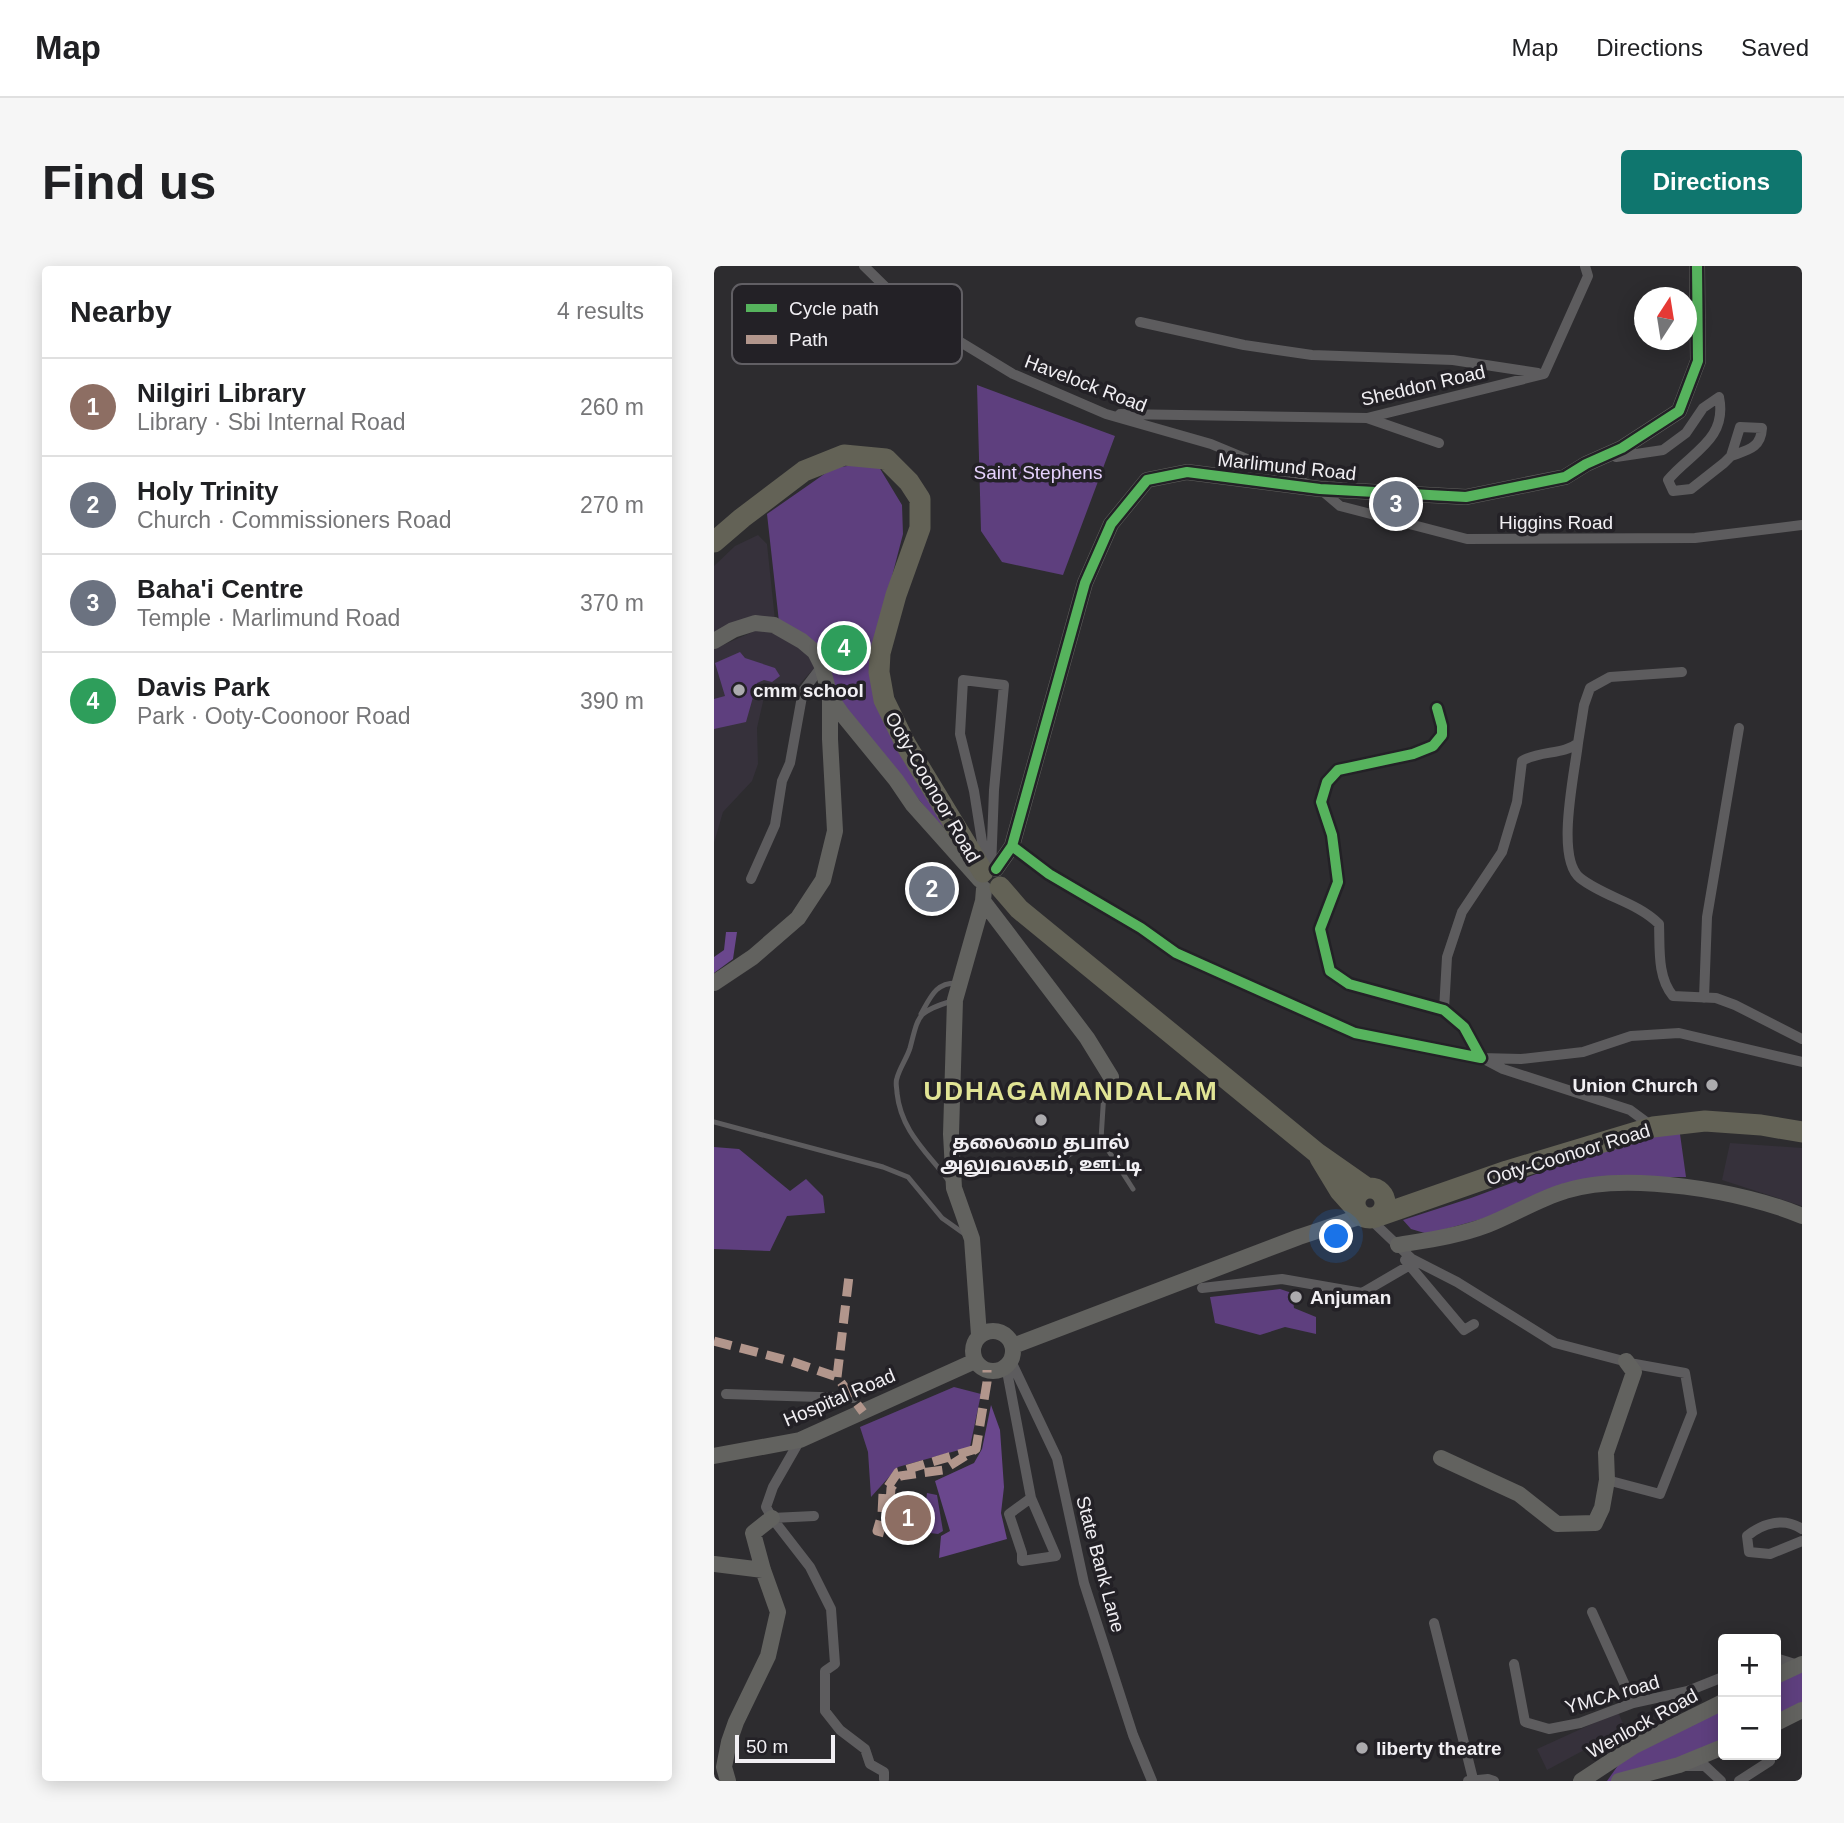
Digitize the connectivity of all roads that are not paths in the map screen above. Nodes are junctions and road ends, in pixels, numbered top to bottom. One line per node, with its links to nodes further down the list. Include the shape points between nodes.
1 (864, 266): 4 (street, Havelock Road)
2 (1585, 266): 7 (street, via 1588,276)
3 (1696, 266): 12 (street, Marlimund Road, via 1698,361 1679,411 1622,448)
4 (882, 284)
5 (1140, 322): 7 (street, via 1312,355 1453,360)
6 (962, 343): 8 (street, Havelock Road, via 1013,374)
7 (1544, 374): 9 (street, Sheddon Road)
8 (1106, 414): 9 (street, Sheddon Road); 13 (street, Havelock Road, via 1211,444)
9 (1367, 418): 10 (street)
10 (1439, 443)
11 (1731, 457): 12 (street, via 1691,489 1673,491 1668,480 1701,451 1723,413 1719,397 1663,450)
12 (1586, 464): 13 (street, Marlimund Road, via 1565,477 1466,497)
13 (1320, 489): 14 (street, Higgins Road, via 1340,506 1467,539 1695,538); 23 (street, Marlimund Road, via 1187,472 1147,480 1111,524 1086,583)
14 (1802, 525)
15 (714, 542): 25 (highway, Ooty-Coonoor Road, via 804,471 844,454 886,459 909,482 920,499 920,528 880,653 884,700)
16 (714, 641): 17 (street, via 755,624 774,625 816,652)
17 (822, 666): 19 (street); 24 (street, via 803,691 775,825)
18 (1682, 672): 22 (street, via 1610,677 1590,688)
19 (830, 697): 25 (street, via 913,805); 26 (street, via 835,831 823,880 798,918)
20 (1437, 708): 30 (street, via 1442,736 1433,746 1338,770 1327,782 1321,802 1332,835 1338,881 1320,929 1330,971 1349,984)
21 (1739, 728): 28 (street, via 1707,918)
22 (1578, 743): 28 (street, via 1567,837 1570,864 1579,878 1649,914 1659,924 1665,987 1673,996); 30 (street, via 1522,761 1517,802 1502,852 1462,912 1447,957)
23 (1012, 846): 25 (street, Marlimund Road); 33 (street, via 1176,953 1355,1033)
24 (751, 879)
25 (988, 880): 25 (street, via 960,734 963,680 1004,685); 27 (street, Marlimund Road); 35 (street); 43 (highway, Ooty-Coonoor Road, via 1317,1153)
26 (714, 983)
27 (960, 983): 29 (street, Marlimund Road); 31 (lane, via 947,982 933,993)
28 (1704, 998): 32 (street, via 1735,1005)
29 (955, 1000): 31 (lane); 41 (street, Marlimund Road)
30 (1444, 1010): 33 (street, via 1464,1027)
31 (919, 1016): 41 (lane, via 896,1080 898,1104 917,1144)
32 (1802, 1039)
33 (1481, 1058): 34 (street, via 1583,1052 1631,1036 1679,1033); 37 (street, via 1630,1110)
34 (1802, 1062)
35 (1111, 1077): 42 (lane, via 1104,1092 1101,1139)
36 (714, 1122): 45 (lane, via 908,1177 942,1218)
37 (1653, 1126): 38 (highway, Ooty-Coonoor Road, via 1705,1121); 43 (highway, Ooty-Coonoor Road, via 1433,1197)
38 (1802, 1132)
39 (1090, 1142): 40 (lane)
40 (1062, 1159)
41 (954, 1188): 45 (street, Marlimund Road)
42 (1133, 1189)
43 (1370, 1207): 46 (street); 51 (street)
44 (1802, 1216): 46 (street, via 1711,1191 1619,1183 1567,1190 1489,1224)
45 (972, 1239): 50 (street, Marlimund Road)
46 (1398, 1245): 47 (street); 53 (street, via 1412,1259 1555,1343)
47 (1410, 1265): 48 (street, via 1362,1293 1282,1279); 49 (street, via 1464,1330)
48 (1202, 1288)
49 (1474, 1324)
50 (979, 1335): 51 (street, via 991,1330 1004,1333); 52 (street, via 974,1343)
51 (1010, 1357): 52 (street, via 999,1370 987,1370); 60 (street); 84 (street, State Bank Lane, via 1057,1458 1084,1583)
52 (975, 1361): 56 (street, Hospital Road)
53 (1626, 1361): 59 (street, via 1634,1372 1606,1453); 59 (street, via 1685,1373 1692,1413 1660,1494)
54 (726, 1394): 55 (street)
55 (853, 1398)
56 (800, 1440): 57 (street, Hospital Road); 62 (street, via 766,1507)
57 (714, 1456)
58 (1441, 1458): 59 (street, via 1520,1494 1557,1524 1595,1523)
59 (1607, 1480)
60 (1031, 1498): 60 (street, via 1056,1556 1022,1561 1009,1514)
61 (814, 1516): 62 (street)
62 (772, 1518): 66 (street, via 753,1533); 81 (street, via 810,1567 831,1609 835,1664 825,1671 825,1711 865,1749 870,1764 884,1772)
63 (1802, 1529): 64 (street, via 1779,1522 1760,1525 1747,1536 1749,1552 1770,1554)
64 (1802, 1541)
65 (714, 1564): 66 (street)
66 (762, 1570): 83 (street, via 778,1612 768,1656 729,1742 724,1766)
67 (1592, 1612): 74 (street)
68 (1434, 1623): 82 (street)
69 (1781, 1659): 71 (street)
70 (1514, 1664): 74 (street, YMCA road, via 1525,1722 1549,1729)
71 (1800, 1664): 72 (street)
72 (1781, 1674)
73 (1718, 1679): 74 (street, YMCA road)
74 (1633, 1703)
75 (1718, 1704): 86 (street, Wenlock Road, via 1634,1746)
76 (1802, 1710): 77 (street)
77 (1781, 1720)
78 (1718, 1748): 80 (street)
79 (1770, 1760): 89 (street)
80 (1679, 1765): 87 (street); 88 (street, via 1705,1766)
81 (884, 1779)
82 (1471, 1780): 85 (street)
83 (728, 1781)
84 (1152, 1781)
85 (1494, 1781)
86 (1581, 1781)
87 (1619, 1781)
88 (1721, 1781)
89 (1739, 1781)

